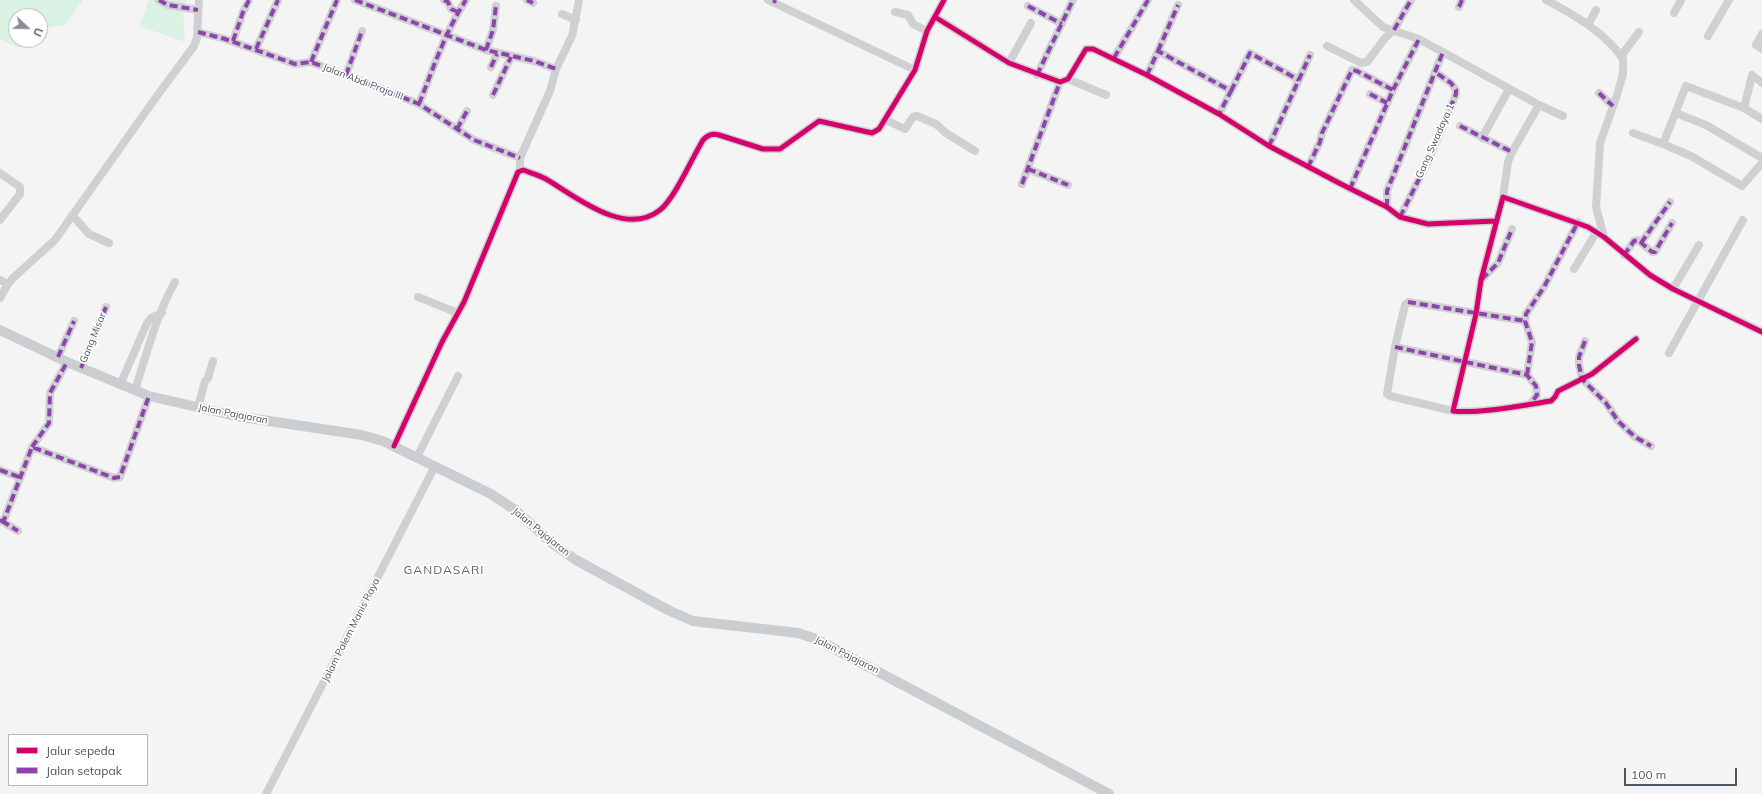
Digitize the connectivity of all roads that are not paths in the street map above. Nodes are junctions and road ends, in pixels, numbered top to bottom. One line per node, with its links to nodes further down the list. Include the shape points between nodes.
1 (159, 0): 22 (street, via 168,5)
2 (199, 0): 22 (street)
3 (249, 0): 42 (street)
4 (278, 0): 44 (street)
5 (337, 0): 54 (street)
6 (355, 0): 39 (street)
7 (444, 0): 24 (street, via 451,9)
8 (466, 0): 24 (street)
9 (579, 0): 29 (street)
10 (944, 0): 28 (street)
11 (1073, 0): 31 (street)
12 (1148, 0): 53 (street)
13 (1354, 0): 33 (street, via 1379,25)
14 (1411, 0): 33 (street)
15 (1546, 0): 32 (street)
16 (1681, 0): 26 (street)
17 (1729, 0): 40 (street)
18 (772, 1): 58 (street)
19 (1178, 5): 47 (street)
20 (496, 6): 46 (street, via 493,30)
21 (1028, 6): 31 (street)
22 (198, 10): 36 (street)
23 (1596, 10): 32 (street)
24 (458, 12): 39 (street)
25 (895, 12): 35 (street, via 908,15 913,24)
26 (1674, 13)
27 (562, 14): 29 (street)
28 (935, 17): 35 (street); 55 (street)
29 (576, 20): 57 (street, via 572,36)
30 (1031, 24): 55 (street)
31 (1062, 24): 61 (street)
32 (1588, 25): 51 (street)
33 (1396, 26): 41 (street); 43 (street, via 1364,63)
34 (362, 31): 60 (street)
35 (928, 31): 58 (street)
36 (198, 32): 42 (street, Jalan Abdi Praja III); 106 (street, via 194,46)
37 (1639, 32): 51 (street)
38 (1762, 34): 45 (street, via 1756,44)
39 (447, 36): 46 (street); 74 (street)
40 (1708, 36)
41 (1419, 39): 48 (street); 68 (street)
42 (233, 41): 44 (street, Jalan Abdi Praja III)
43 (1328, 46)
44 (256, 49): 54 (street, Jalan Abdi Praja III, via 295,64)
45 (1762, 49)
46 (486, 50): 49 (street)
47 (1158, 51): 62 (street); 69 (street)
48 (1443, 52): 59 (street); 67 (street)
49 (497, 54): 52 (street); 56 (street)
50 (1310, 55): 64 (street)
51 (1621, 56): 77 (street, via 1624,63 1623,74)
52 (510, 57): 57 (street); 72 (street)
53 (1114, 58): 62 (street); 63 (street, via 1093,49 1086,49)
54 (311, 62): 60 (street, Jalan Abdi Praja III)
55 (1009, 63): 61 (street)
56 (491, 67)
57 (556, 68): 93 (street, via 550,91)
58 (916, 70): 84 (street)
59 (1435, 72): 105 (street, via 1387,191); 107 (street, Gang Swadaya 1, via 1451,84 1456,94 1429,159)
60 (346, 75): 74 (street, Jalan Abdi Praja III)
61 (1037, 75): 65 (street)
62 (1147, 75): 81 (street)
63 (1068, 79): 65 (street); 73 (street)
64 (1298, 80): 69 (street, via 1250,53); 90 (street)
65 (1060, 82): 97 (street)
66 (1762, 83): 78 (street, via 1752,75)
67 (1509, 89): 76 (street); 88 (street)
68 (1393, 90): 75 (street); 96 (street, via 1352,70)
69 (1231, 91): 81 (street)
70 (1599, 93): 77 (street)
71 (1370, 94): 75 (street)
72 (493, 95)
73 (1106, 95)
74 (419, 104): 86 (street, Jalan Abdi Praja III)
75 (1387, 104): 102 (street)
76 (1540, 105): 82 (street); 92 (street)
77 (1613, 106): 114 (street, via 1600,143 1596,207)
78 (1744, 108): 80 (street, via 1686,86); 83 (street)
79 (467, 111): 86 (street)
80 (1676, 113): 89 (street); 94 (street, via 1706,125)
81 (1219, 114): 90 (street)
82 (1563, 116)
83 (1762, 119)
84 (886, 120): 91 (street, via 905,129 913,117 917,116 936,124); 98 (street, via 872,133 819,121 780,150 763,149 719,135 707,135 675,191 660,210 644,218 622,218 606,214 546,179)
85 (1460, 126): 88 (street)
86 (457, 129): 93 (street, Jalan Abdi Praja III, via 474,140)
87 (1633, 133): 89 (street)
88 (1482, 138): 92 (street)
89 (1662, 144): 95 (street, via 1691,156 1742,186)
90 (1269, 146): 96 (street)
91 (975, 151)
92 (1512, 152): 103 (street)
93 (520, 158): 98 (street)
94 (1762, 158)
95 (1762, 163)
96 (1308, 167): 102 (street)
97 (1028, 169): 100 (street); 101 (street)
98 (520, 170): 129 (street)
99 (0, 173): 108 (street, via 20,187 20,194)
100 (1022, 184)
101 (1068, 185)
102 (1350, 188): 105 (street)
103 (1502, 197): 110 (street); 111 (street)
104 (1670, 202): 116 (street)
105 (1387, 207): 107 (street)
106 (72, 216): 115 (street, via 89,234); 121 (street, via 55,240)
107 (1400, 217): 110 (street, via 1428,224)
108 (0, 220)
109 (1743, 220): 126 (street)
110 (1495, 221): 120 (street)
111 (1578, 222): 114 (street); 132 (street, via 1544,287 1526,314)
112 (1672, 223): 116 (street, via 1655,252)
113 (1512, 229): 120 (street, via 1498,263)
114 (1600, 235): 118 (street); 119 (street)
115 (109, 243)
116 (1641, 243): 118 (street, via 1638,240 1634,241)
117 (1699, 245): 123 (street)
118 (1624, 255): 123 (street)
119 (1574, 269)
120 (1481, 280): 130 (street)
121 (4, 282): 125 (street)
122 (175, 282): 128 (street)
123 (1673, 289): 126 (street)
124 (418, 297): 129 (street)
125 (0, 298)
126 (1698, 301): 134 (street); 138 (street)
127 (106, 307): 142 (street, Gang Misar)
128 (162, 313): 146 (street, via 147,323); 147 (street)
129 (458, 313): 152 (street)
130 (1476, 314): 132 (street); 137 (street, via 1408,302 1403,311); 141 (street)
131 (74, 322): 139 (street)
132 (1525, 322): 143 (street, via 1532,342)
133 (0, 330): 139 (main road, Jalan Pajajaran)
134 (1762, 332)
135 (1636, 339): 145 (street, via 1603,366)
136 (1585, 341): 145 (street, via 1579,358)
137 (1395, 347): 141 (street); 151 (street, via 1387,394)
138 (1669, 352)
139 (62, 360): 142 (main road, Jalan Pajajaran); 154 (street, via 50,393 48,423)
140 (213, 361): 150 (street)
141 (1463, 361): 143 (street); 151 (street)
142 (81, 368): 146 (main road, Jalan Pajajaran)
143 (1527, 375): 149 (street, via 1536,386 1537,395)
144 (458, 376): 155 (street)
145 (1582, 378): 149 (street, via 1558,391 1551,400); 153 (street, via 1624,427)
146 (120, 385): 147 (main road, Jalan Pajajaran)
147 (135, 390): 148 (main road, Jalan Pajajaran)
148 (149, 396): 150 (main road, Jalan Pajajaran); 154 (street, via 120,477 114,478)
149 (1531, 403): 151 (street, via 1473,411)
150 (198, 408): 152 (main road, Jalan Pajajaran, via 362,435)
151 (1453, 411)
152 (394, 446): 155 (main road, Jalan Pajajaran)
153 (1651, 446)
154 (32, 447): 158 (street)
155 (417, 457): 156 (main road, Jalan Pajajaran)
156 (435, 466): 161 (street, Jalam Palem Manis Raya); 162 (main road, Jalan Pajajaran, via 503,501 531,522 553,544 576,560 668,610 693,621 798,633 816,639)
157 (0, 470): 158 (street)
158 (19, 477): 159 (street, via 5,518)
159 (1, 521): 160 (street)
160 (18, 530)
161 (266, 794)
162 (1110, 794)

